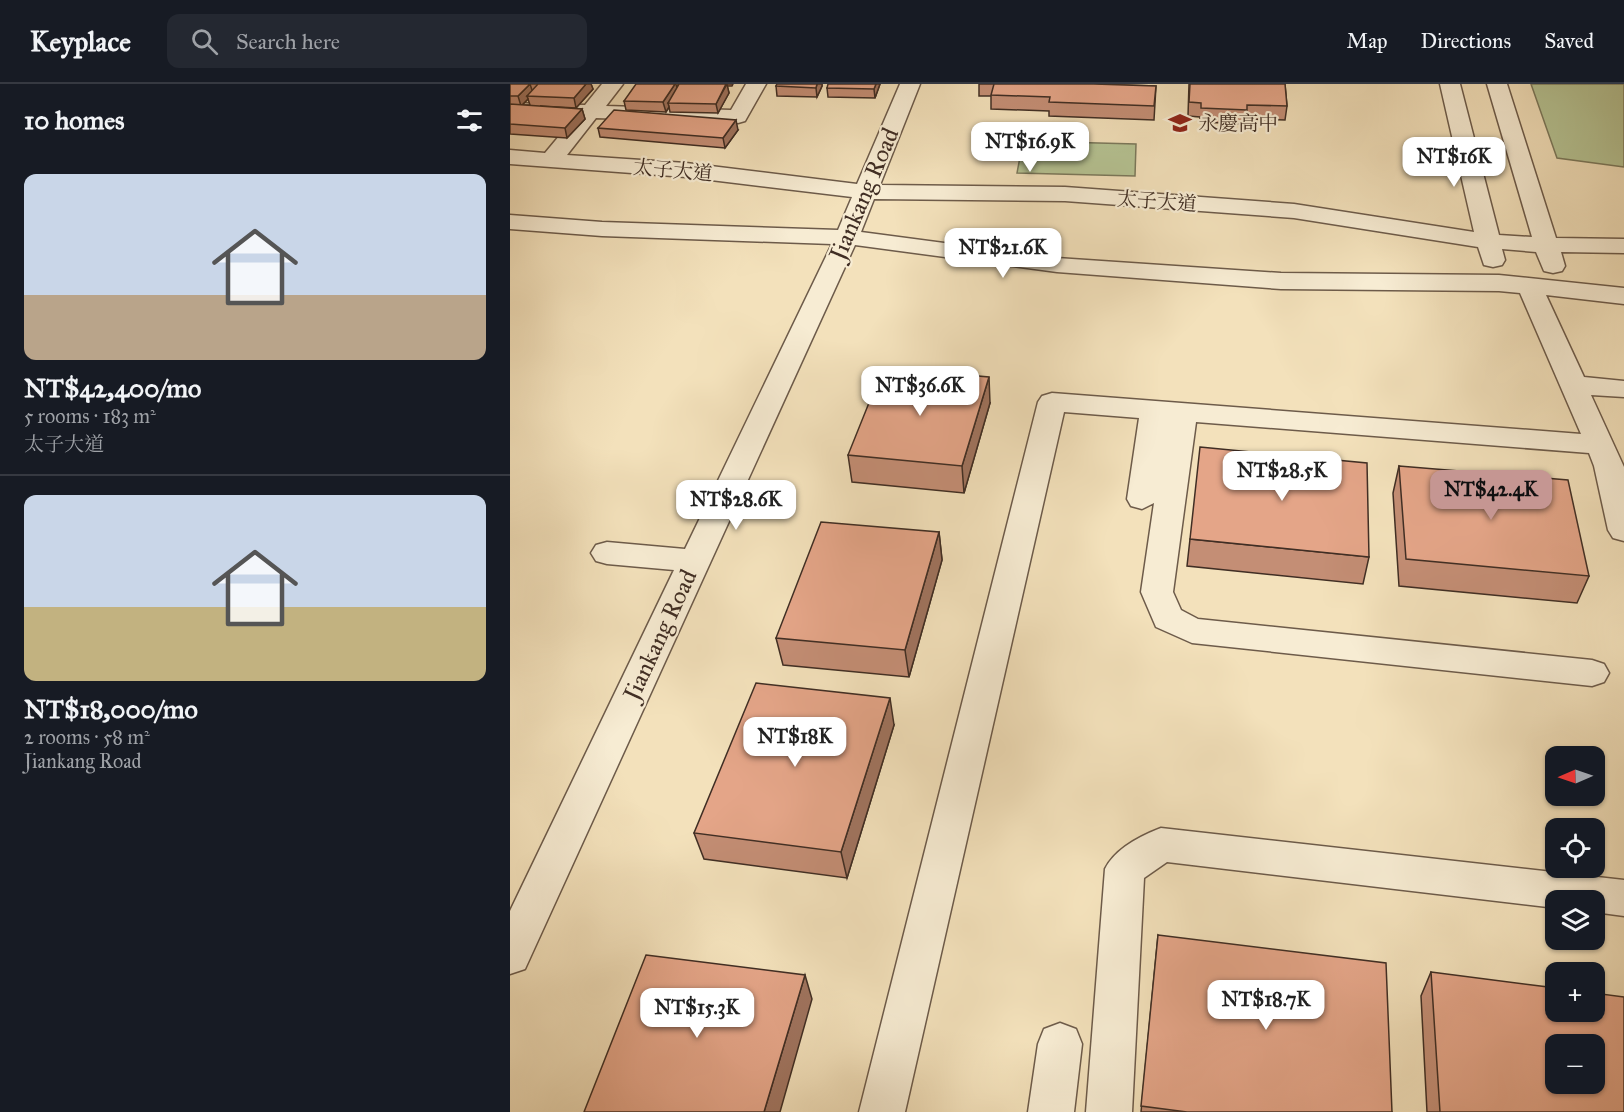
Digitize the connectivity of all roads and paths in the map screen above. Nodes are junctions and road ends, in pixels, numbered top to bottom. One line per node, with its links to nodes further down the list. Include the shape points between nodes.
1 (613, 84): 7 (street)
2 (756, 84): 7 (street, via 738,117)
3 (910, 84): 10 (street, Jiankang Road)
4 (1450, 84): 13 (street)
5 (1497, 84): 14 (street)
6 (510, 109): 7 (street)
7 (592, 112): 9 (street)
8 (510, 157): 9 (street, 太子大道)
9 (551, 160): 10 (street, 太子大道, via 686,170)
10 (865, 192): 12 (street, Jiankang Road); 13 (street, 太子大道, via 1065,194 1294,211)
11 (510, 222): 12 (street)
12 (847, 237): 16 (street, via 1057,265 1270,280); 27 (street, Jiankang Road)
13 (1488, 241): 14 (street, 太子大道); 16 (street)
14 (1547, 245): 15 (street, 太子大道); 18 (street)
15 (1624, 246)
16 (1499, 283): 17 (street)
17 (1529, 285): 18 (street); 20 (street)
18 (1560, 288): 19 (street)
19 (1624, 296)
20 (1573, 385): 21 (street); 23 (street)
21 (1624, 389)
22 (1168, 411): 23 (street); 24 (street); 28 (street, via 1157,592 1168,618 1192,631); 32 (street, via 1052,402)
23 (1599, 445): 25 (street, via 1609,466)
24 (1142, 500)
25 (1624, 530)
26 (607, 553): 27 (street)
27 (695, 561): 30 (street, Jiankang Road)
28 (1592, 673)
29 (1624, 898): 34 (street, via 1161,845 1125,869)
30 (510, 955)
31 (1060, 1044): 33 (street)
32 (882, 1112)
33 (1050, 1112)
34 (1109, 1112)

